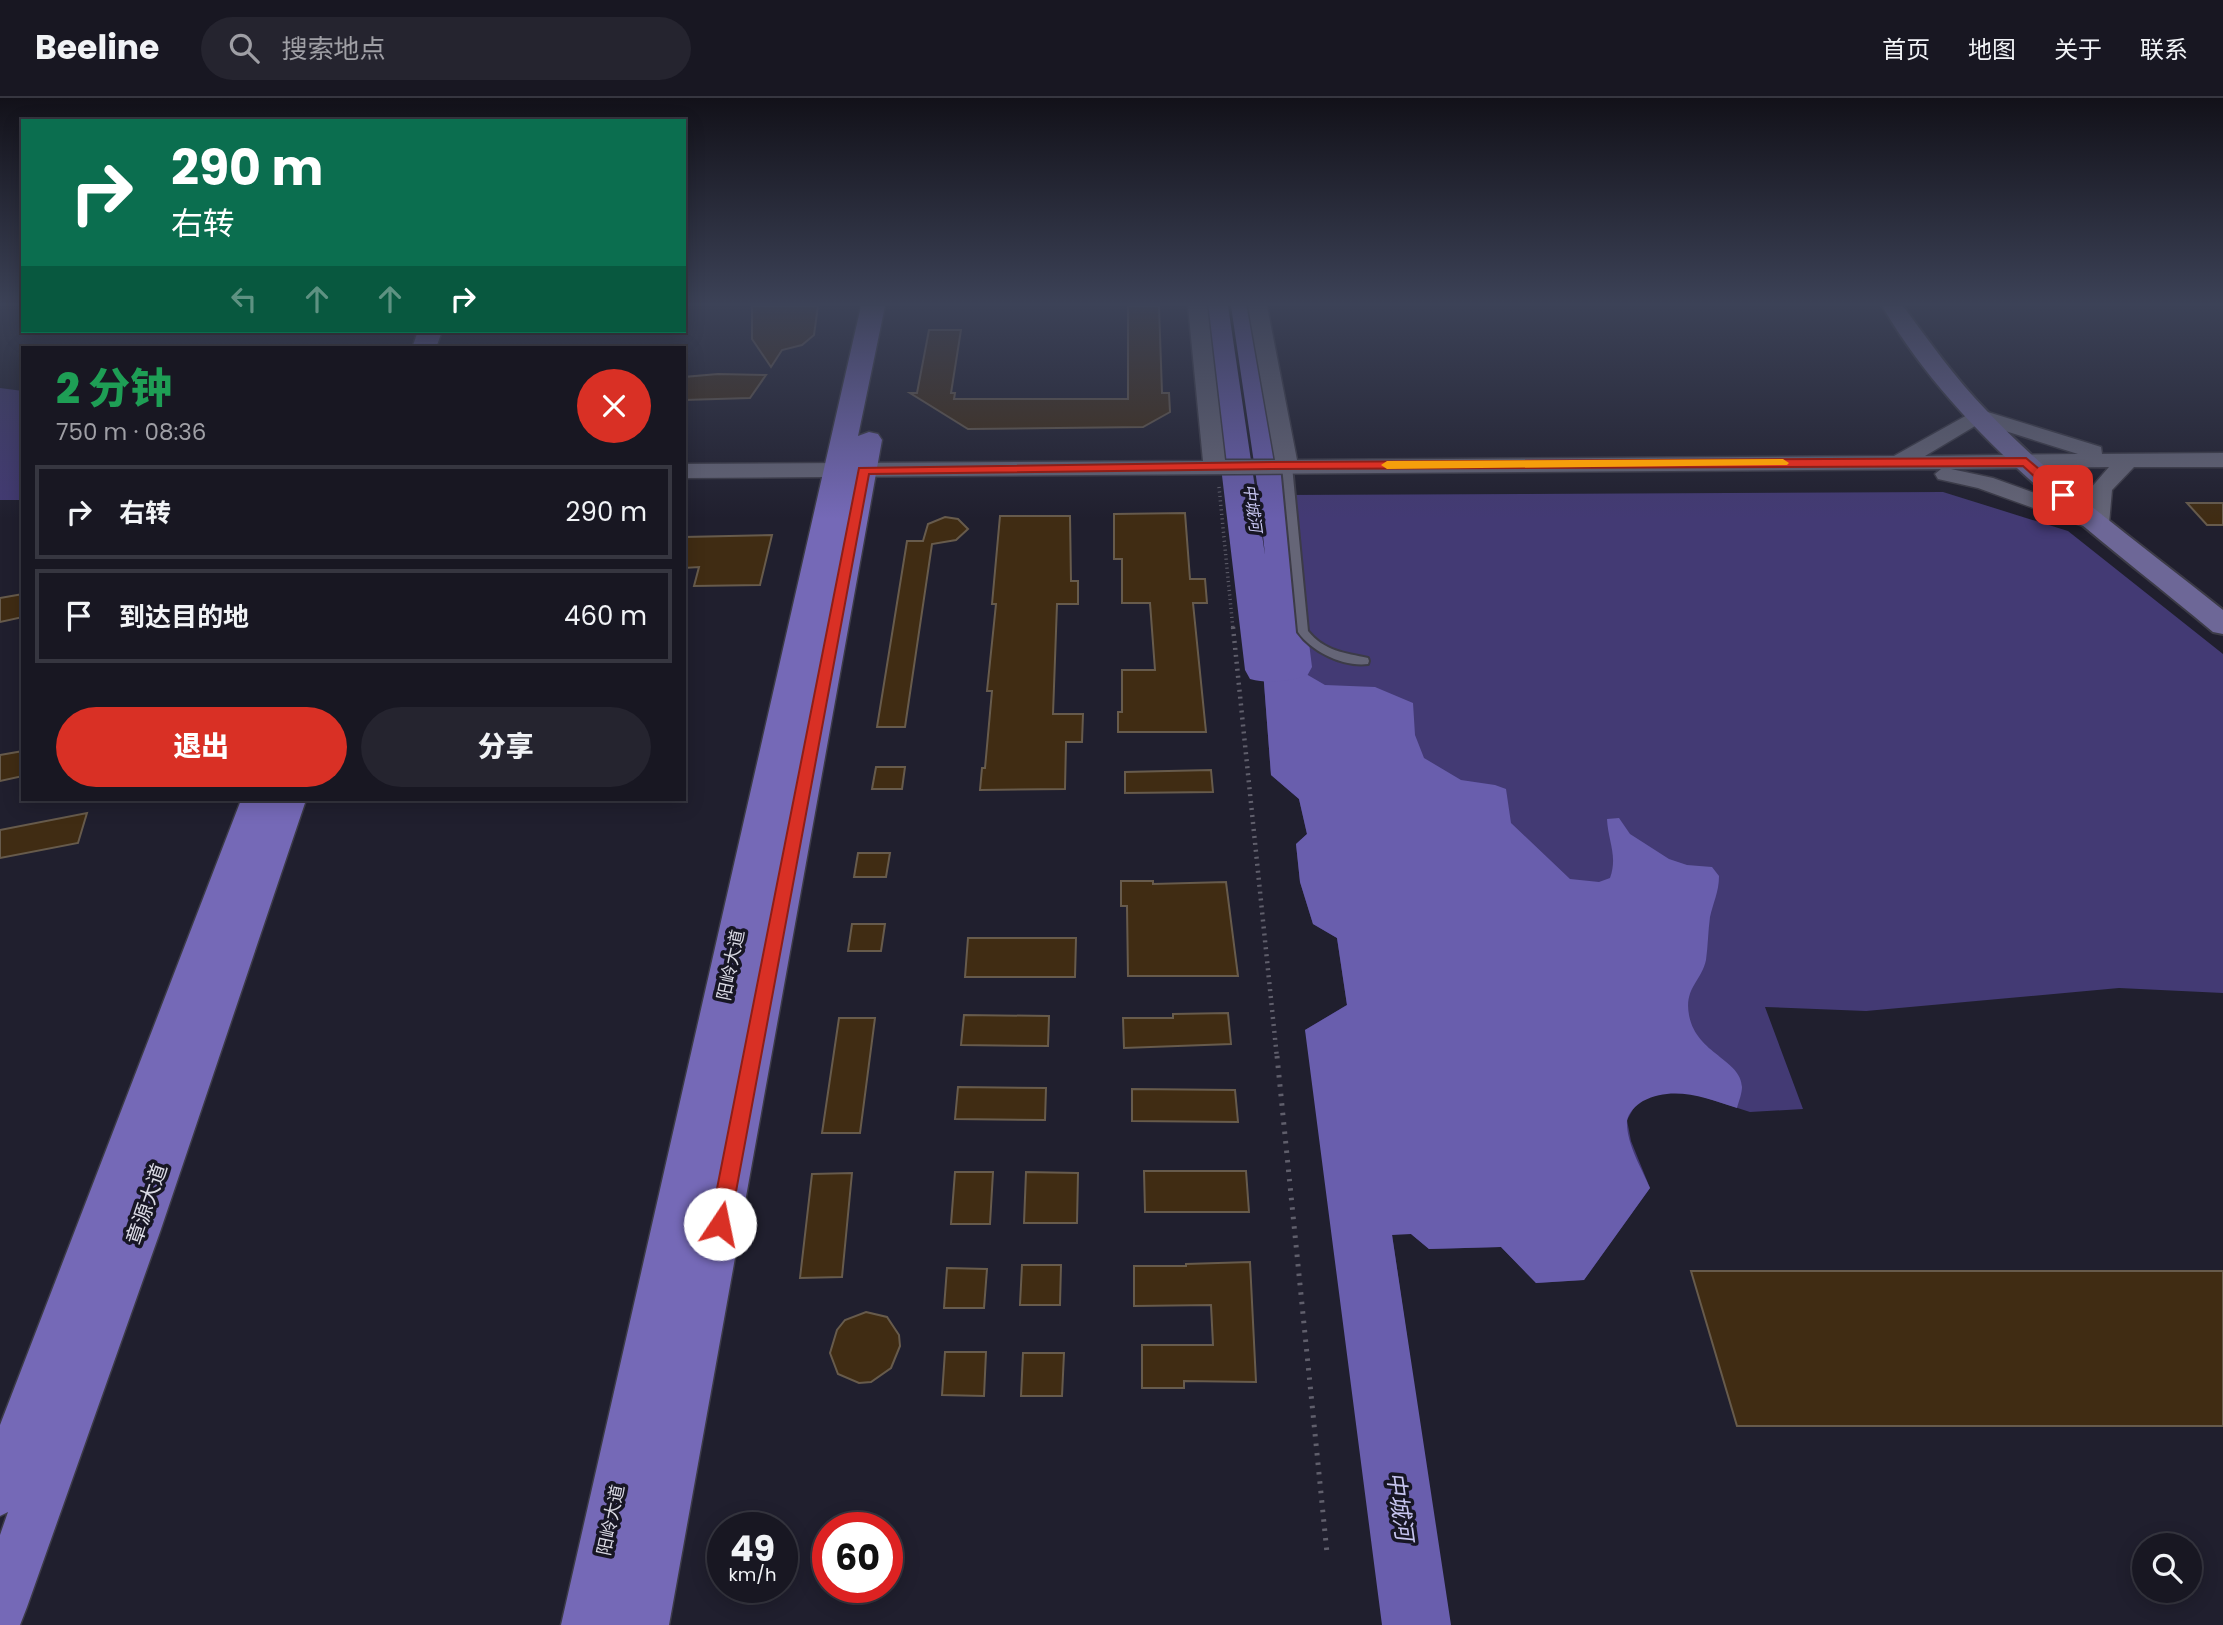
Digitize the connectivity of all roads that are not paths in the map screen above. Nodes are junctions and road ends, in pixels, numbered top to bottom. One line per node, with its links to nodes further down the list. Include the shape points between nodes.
1 (863, 377): 13 (main road, 阳岭大道)
2 (878, 377): 13 (main road, 阳岭大道)
3 (1207, 377): 14 (street)
4 (1268, 377): 11 (street)
5 (1946, 377): 6 (main road)
6 (1978, 415): 8 (street); 9 (street); 10 (main road)
7 (2223, 460): 8 (street)
8 (2128, 461): 10 (street); 15 (street, via 2101,489)
9 (1899, 462): 10 (street); 11 (street); 15 (street, via 1985,483)
10 (2026, 462): 15 (main road)
11 (1280, 466): 14 (street); 17 (lane, via 1303,632 1310,643 1325,651)
12 (686, 471): 13 (street)
13 (851, 471): 14 (street); 22 (main road, 阳岭大道); 23 (main road, 阳岭大道)
14 (1221, 473)
15 (2097, 524): 16 (main road)
16 (2223, 625)
17 (1364, 661)
18 (259, 801): 20 (main road, 章源大道)
19 (288, 801): 21 (main road, 章源大道)
20 (0, 1490)
21 (0, 1607)
22 (588, 1625)
23 (642, 1625)

